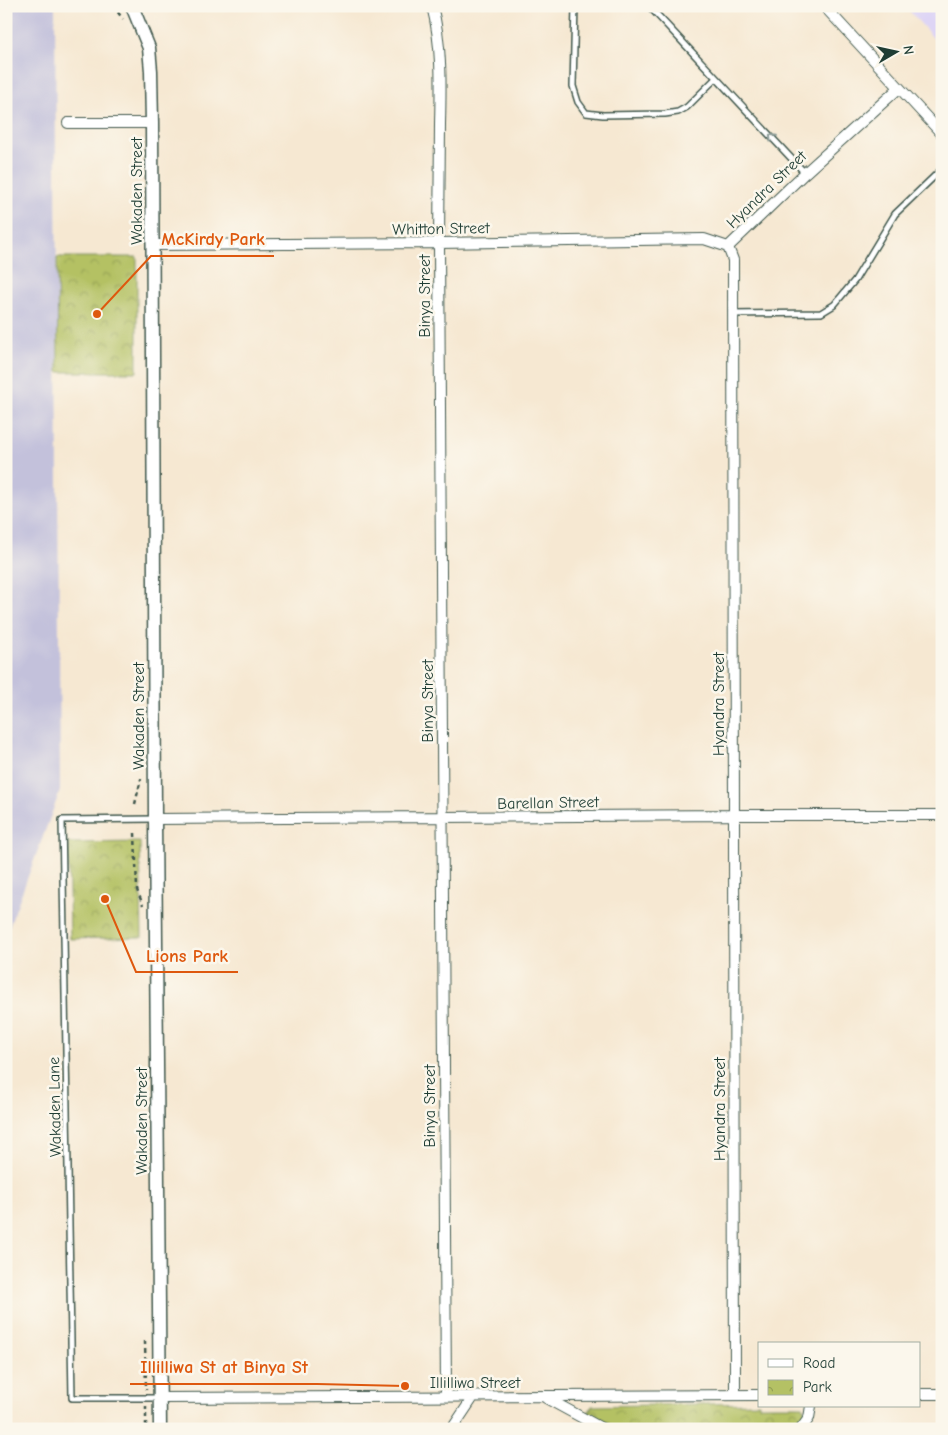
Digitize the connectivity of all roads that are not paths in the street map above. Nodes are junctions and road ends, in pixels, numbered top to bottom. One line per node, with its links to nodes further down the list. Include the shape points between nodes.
1 (132, 6): 9 (street, Wakaden Street, via 149,48)
2 (432, 6): 13 (street, Binya Street, via 439,45 441,94)
3 (575, 6): 6 (lane, via 573,86 586,113 678,112)
4 (649, 6): 6 (lane)
5 (824, 6): 7 (street)
6 (716, 78): 12 (lane, one-way to 6)
7 (899, 88): 10 (street); 12 (street, Hyandra Street)
8 (68, 123): 9 (street)
9 (152, 123): 14 (street, Wakaden Street)
10 (942, 134)
11 (942, 169): 16 (lane, via 894,214 856,280 834,305 821,313)
12 (805, 173): 15 (street, Hyandra Street)
13 (439, 243): 14 (street, Whitton Street); 15 (street, Whitton Street, via 704,239); 19 (street, Binya Street)
14 (152, 245): 20 (street, Wakaden Street)
15 (728, 247): 16 (street, Hyandra Street, via 733,260)
16 (733, 314): 17 (street, Hyandra Street)
17 (733, 815): 18 (street, Barellan Street); 19 (street, Barellan Street); 23 (street, Hyandra Street)
18 (942, 815)
19 (443, 818): 20 (street, Barellan Street); 25 (street, Binya Street)
20 (155, 819): 28 (street, Wakaden Street); 28 (lane, Wakaden Lane, via 62,820 72,1398)
21 (920, 1394): 22 (street)
22 (942, 1394)
23 (735, 1395): 24 (street, Illilliwa Street); 27 (street, Illilliwa Street)
24 (758, 1395)
25 (446, 1396): 26 (street, Illilliwa Street); 28 (street, Illilliwa Street)
26 (474, 1396): 27 (street, Illilliwa Street); 31 (street)
27 (545, 1397): 32 (street)
28 (160, 1398): 30 (street, Wakaden Street)
29 (811, 1408): 33 (street)
30 (160, 1429)
31 (452, 1429)
32 (602, 1429)
33 (801, 1429)

